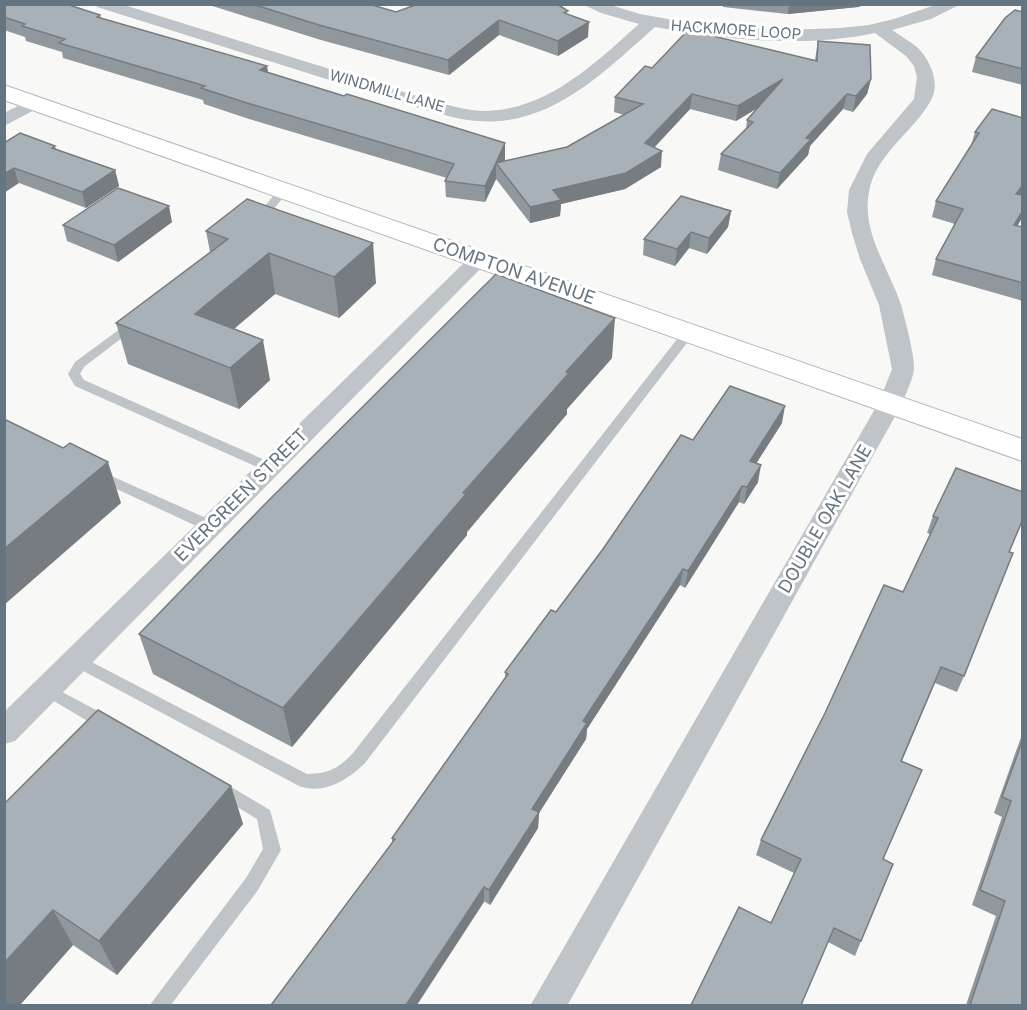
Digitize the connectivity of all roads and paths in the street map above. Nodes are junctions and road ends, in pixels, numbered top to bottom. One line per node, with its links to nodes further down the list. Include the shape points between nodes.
1 (103, 4): 4 (street, WINDMILL LANE, via 431,106 486,116 519,112 560,98)
2 (590, 4): 4 (street, HACKMORE LOOP)
3 (953, 4): 5 (street, HACKMORE LOOP)
4 (650, 23): 5 (street, HACKMORE LOOP, via 782,36 836,35)
5 (879, 28): 14 (street, DOUBLE OAK LANE, via 912,52 926,76 923,100 874,158 858,190 862,234 890,305 903,369)
6 (4, 92): 7 (street, COMPTON AVENUE)
7 (36, 102): 8 (street); 9 (street, COMPTON AVENUE)
8 (4, 121)
9 (284, 190): 10 (lane); 11 (street, COMPTON AVENUE)
10 (253, 228)
11 (479, 259): 13 (street, COMPTON AVENUE); 16 (street, EVERGREEN STREET)
12 (140, 318): 16 (lane, via 79,365 74,374 79,383)
13 (689, 332): 14 (street, COMPTON AVENUE); 19 (lane, via 344,774 325,782 305,781)
14 (891, 402): 15 (street, COMPTON AVENUE); 25 (street, DOUBLE OAK LANE)
15 (1023, 450)
16 (269, 467): 18 (street, EVERGREEN STREET)
17 (90, 472): 18 (lane)
18 (210, 526): 19 (street, EVERGREEN STREET)
19 (78, 661): 20 (street, EVERGREEN STREET)
20 (47, 690): 21 (lane); 22 (street, EVERGREEN STREET)
21 (120, 731)
22 (4, 732)
23 (203, 777): 24 (lane, via 264,815 272,850 252,884)
24 (158, 1005)
25 (547, 1005)

